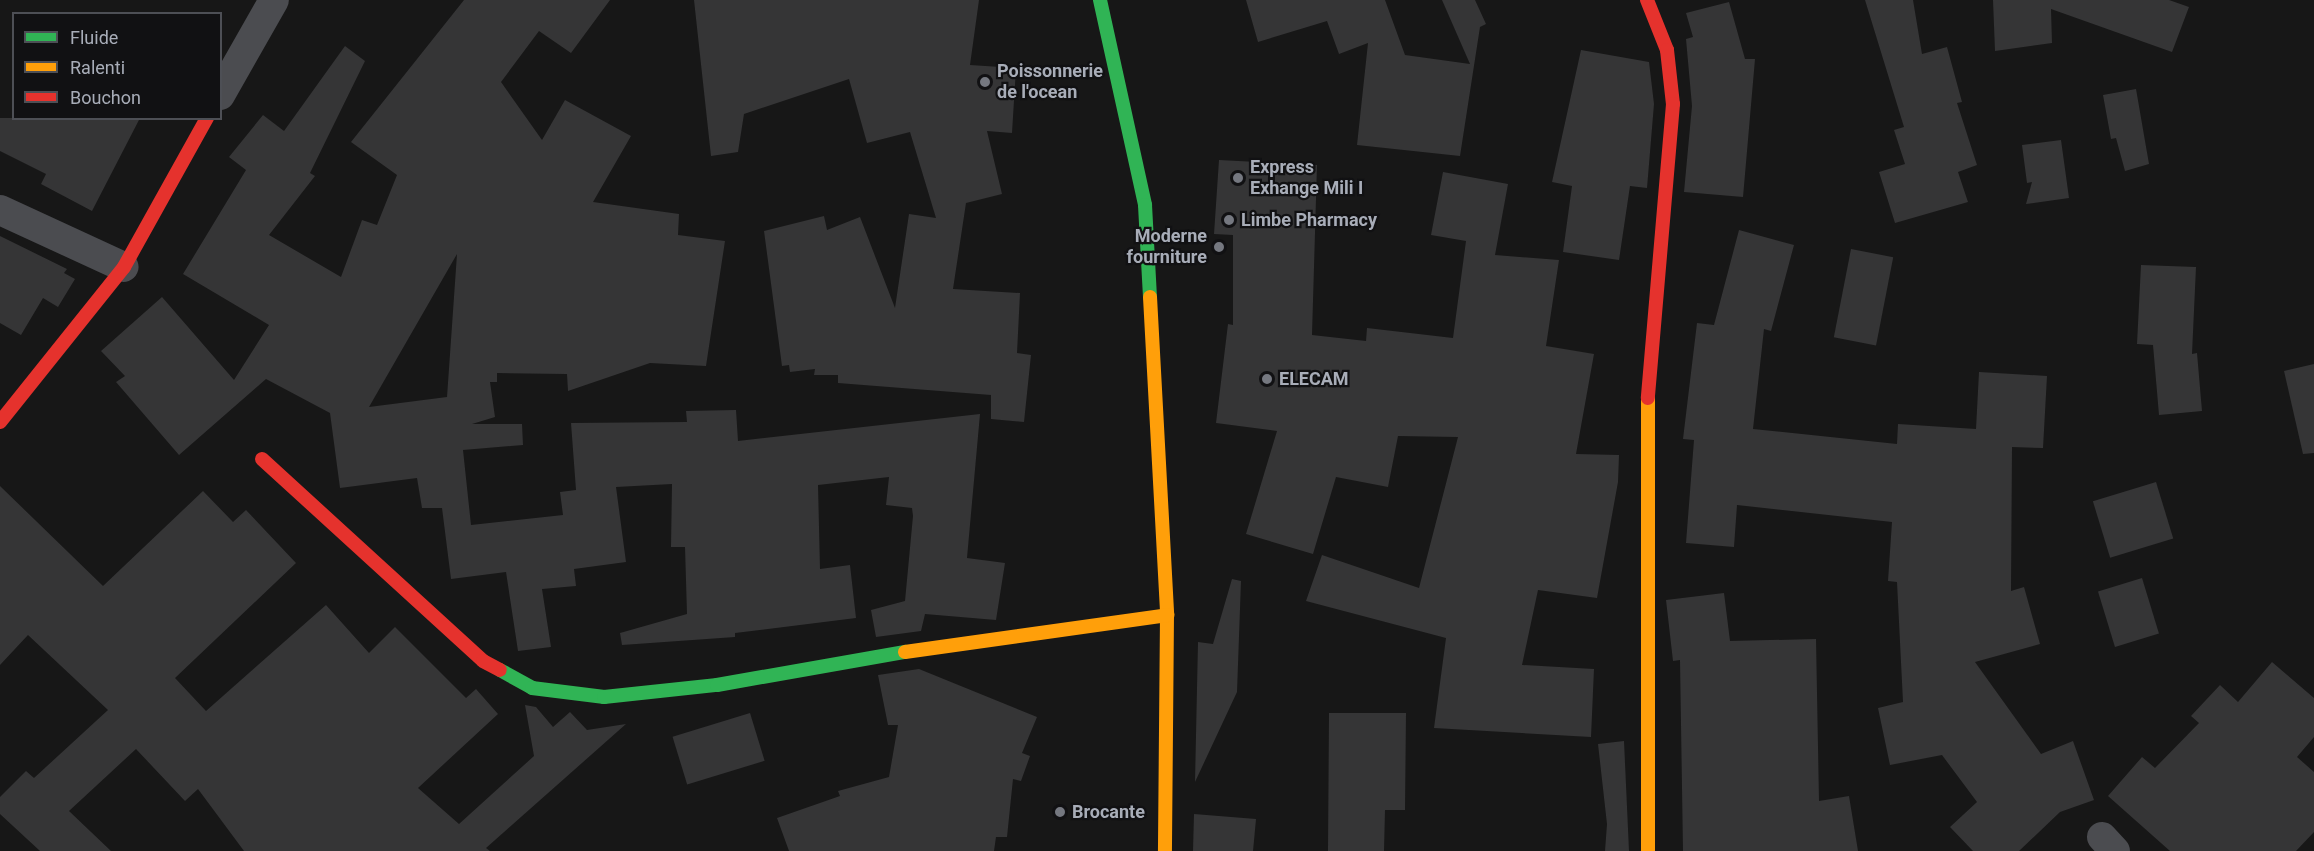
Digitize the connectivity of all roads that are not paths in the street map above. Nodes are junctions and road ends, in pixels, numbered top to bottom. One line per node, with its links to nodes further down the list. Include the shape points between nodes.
1 (274, 0): 4 (street)
2 (1100, 0): 10 (main road, via 1145,205)
3 (1647, 0): 12 (main road, via 1667,50 1673,104 1645,436)
4 (222, 91)
5 (206, 120): 7 (main road)
6 (0, 210): 7 (street)
7 (124, 267): 8 (main road)
8 (0, 422)
9 (262, 459): 10 (main road, via 483,661 532,688 604,698 706,686 811,664)
10 (1167, 615): 11 (main road)
11 (1165, 851)
12 (1648, 851)

